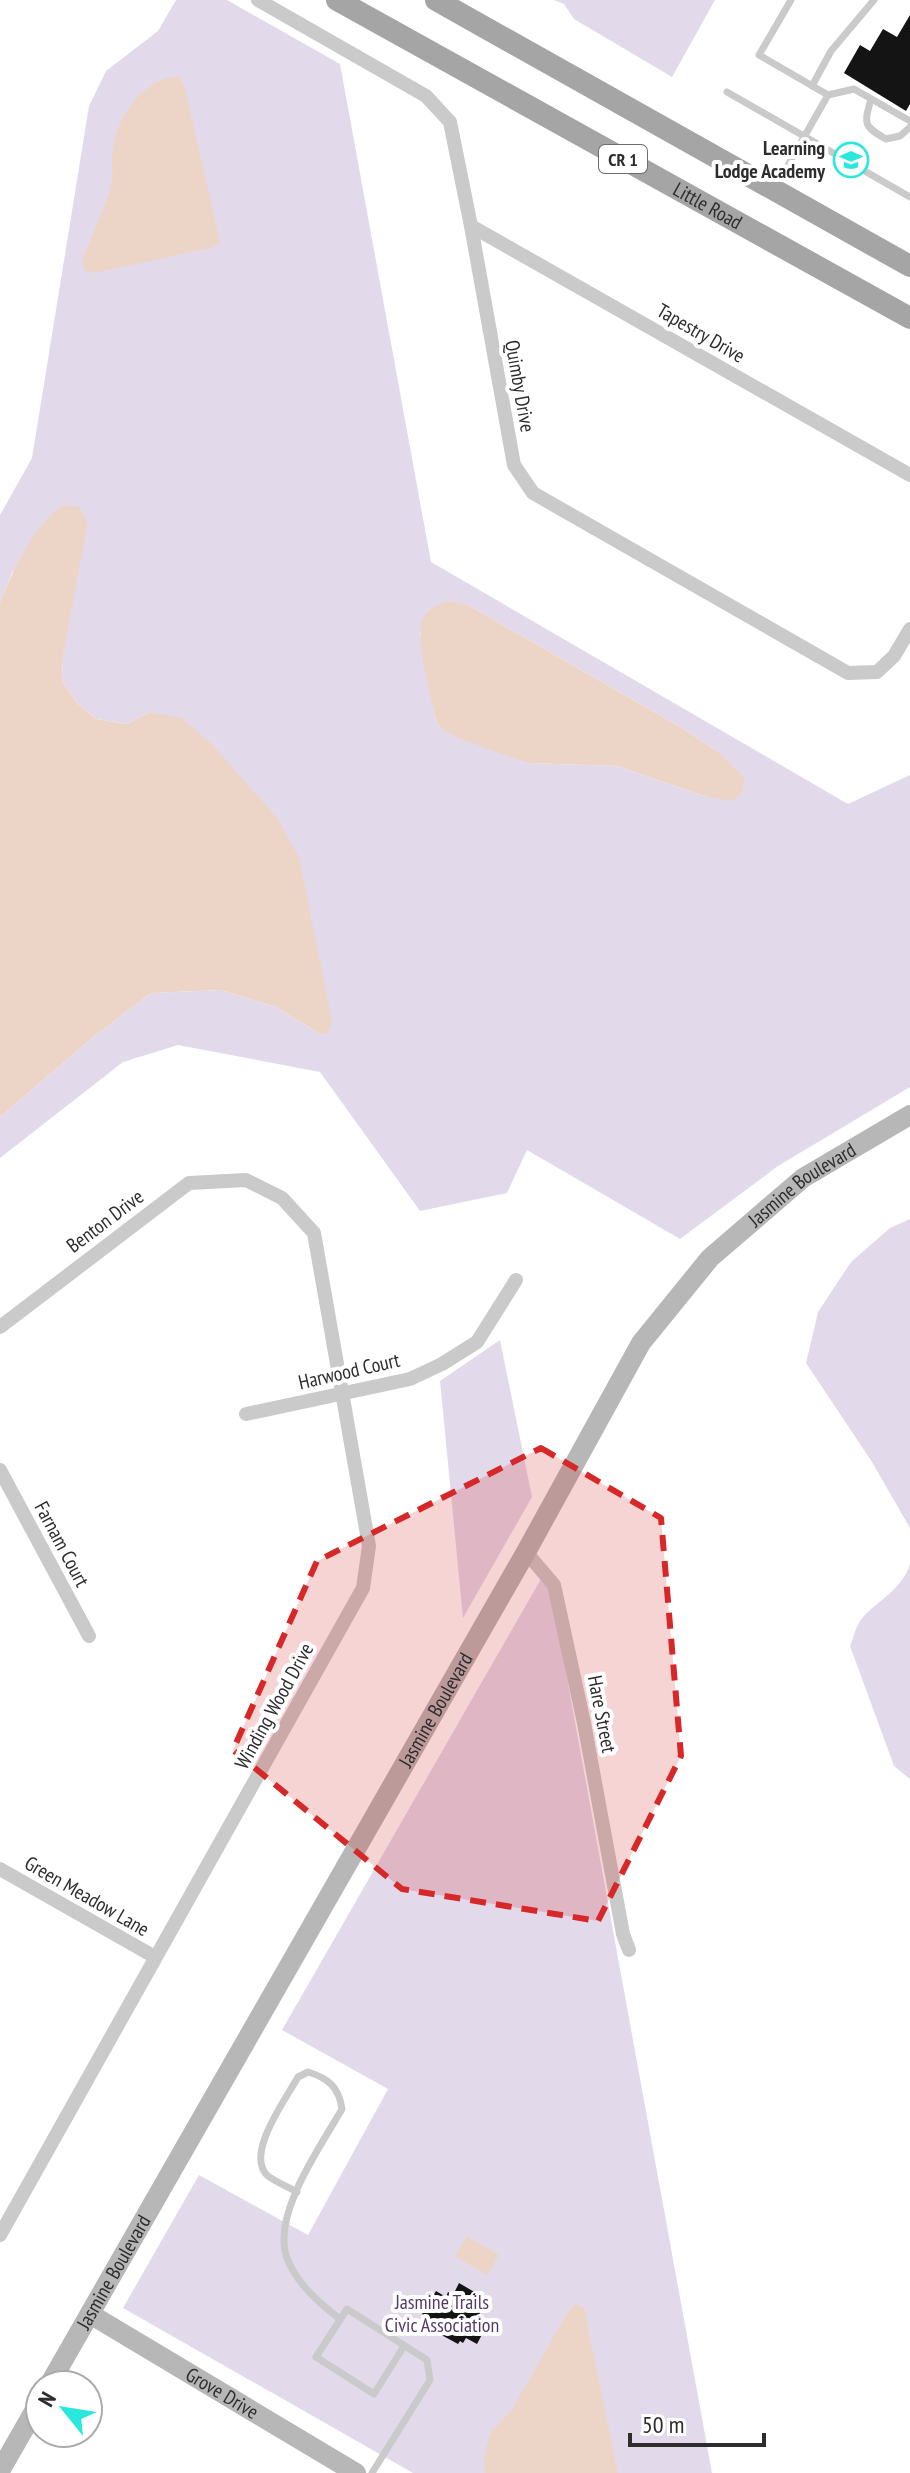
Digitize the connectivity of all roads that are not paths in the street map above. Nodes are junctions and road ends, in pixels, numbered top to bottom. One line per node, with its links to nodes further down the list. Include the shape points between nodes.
1 (258, 0): 14 (street, Quimby Drive, via 426,96 450,122)
2 (337, 0): 16 (main road, Little Road / CR 1)
3 (436, 0): 12 (main road, CR 1)
4 (791, 0): 6 (lane, via 759,55)
5 (874, 0): 6 (lane, via 831,51)
6 (812, 86): 8 (lane)
7 (727, 92): 11 (lane)
8 (828, 95): 9 (lane, via 854,89); 11 (lane)
9 (871, 99): 10 (lane); 10 (lane, via 865,120 869,129 886,139 900,136)
10 (910, 124)
11 (805, 136): 12 (lane); 13 (lane)
12 (774, 190): 15 (main road, CR 1)
13 (910, 197)
14 (471, 226): 17 (street, Tapestry Drive); 18 (street, Quimby Drive, via 514,465 533,493 848,673 877,672)
15 (910, 266)
16 (910, 318)
17 (910, 475)
18 (910, 629)
19 (910, 1115): 26 (street, Jasmine Boulevard, via 803,1178 710,1258 641,1343)
20 (246, 1180): 22 (street, Benton Drive, via 189,1183); 23 (street, Winding Wood Drive, via 282,1198 314,1233)
21 (516, 1280): 23 (street, Harwood Court, via 477,1342 410,1379)
22 (0, 1327)
23 (340, 1393): 24 (street, Harwood Court); 30 (street, Winding Wood Drive, via 369,1546 363,1588)
24 (246, 1414)
25 (0, 1470): 27 (street, Farnam Court)
26 (526, 1552): 29 (street, Hare Street, via 554,1585); 33 (street, Jasmine Boulevard)
27 (89, 1636)
28 (0, 1869): 30 (street, Green Meadow Lane)
29 (629, 1950)
30 (155, 1957): 32 (street, Winding Wood Drive)
31 (297, 2192): 31 (lane, via 342,2109 332,2084 308,2072 298,2077 258,2155 268,2175); 34 (lane, via 284,2235 287,2257 301,2282)
32 (0, 2235)
33 (90, 2314): 36 (street, Jasmine Boulevard); 39 (street, Grove Drive)
34 (340, 2319): 35 (lane, via 347,2309); 35 (lane, via 316,2357 374,2394)
35 (404, 2346): 40 (lane, via 427,2360 430,2380)
36 (58, 2369)
37 (24, 2429): 38 (street)
38 (0, 2471)
39 (352, 2472)
40 (372, 2473)

